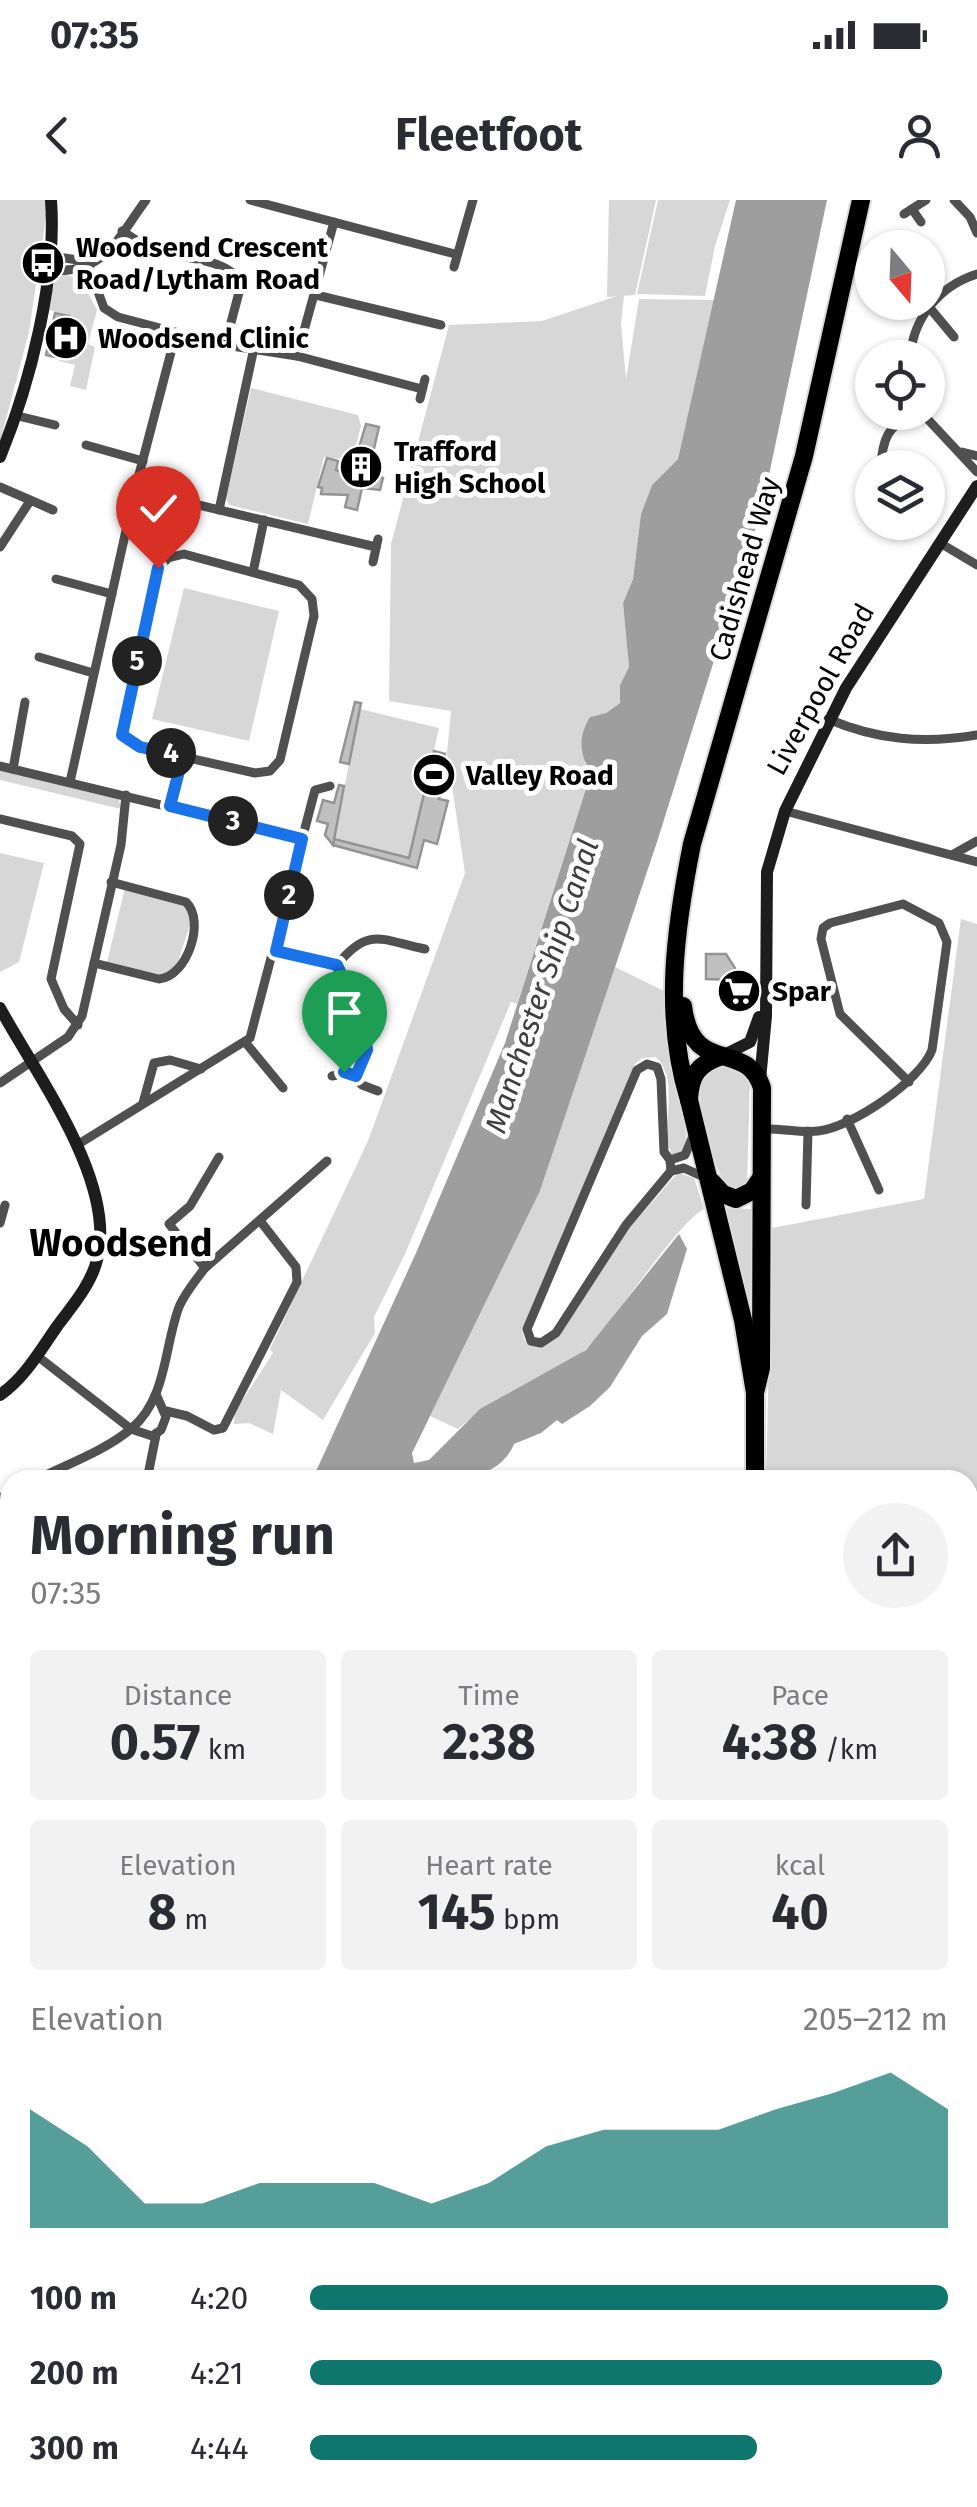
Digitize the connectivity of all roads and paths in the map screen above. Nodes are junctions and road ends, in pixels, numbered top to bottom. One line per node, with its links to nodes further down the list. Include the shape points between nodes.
1 (51, 200): 15 (main road)
2 (146, 200): 12 (street)
3 (250, 200): 9 (street)
4 (302, 200): 9 (street)
5 (473, 200): 14 (street, via 464,243)
6 (861, 200): 74 (highway, Cadishead Way, via 804,456 692,844)
7 (926, 200): 11 (street, via 908,211)
8 (954, 200): 13 (street)
9 (300, 212): 10 (street)
10 (334, 222): 14 (street); 20 (street)
11 (921, 222)
12 (122, 231): 16 (street); 25 (street, via 147,247 238,276 242,285)
13 (977, 233)
14 (455, 254): 17 (street)
15 (49, 263): 16 (street, via 78,260); 29 (main road)
16 (88, 267): 23 (street, via 104,308)
17 (454, 267)
18 (977, 274): 19 (street)
19 (945, 293)
20 (316, 295): 22 (street); 27 (street)
21 (939, 320): 24 (street)
22 (441, 324)
23 (176, 333): 25 (street); 36 (street)
24 (953, 337)
25 (225, 345): 26 (street)
26 (254, 348): 27 (street); 43 (street)
27 (297, 356): 28 (street)
28 (422, 389)
29 (14, 415): 30 (street); 35 (main road)
30 (55, 425)
31 (934, 430): 33 (street)
32 (86, 445): 36 (street)
33 (962, 452): 34 (street); 37 (street)
34 (977, 456)
35 (0, 457)
36 (143, 462): 40 (street)
37 (977, 472)
38 (977, 486): 45 (main road, Liverpool Road)
39 (0, 487): 41 (street)
40 (136, 490): 43 (street); 52 (street)
41 (30, 501): 42 (street); 46 (street)
42 (53, 510)
43 (219, 510): 44 (street)
44 (264, 520): 48 (street, via 377,543); 50 (street)
45 (940, 544): 49 (street); 56 (main road, Liverpool Road)
46 (0, 546): 47 (street)
47 (12, 554)
48 (373, 562)
49 (977, 565)
50 (253, 572): 58 (street, via 306,590 314,607 280,760 263,774); 58 (street, via 184,554 158,568 122,735 140,747)
51 (56, 579): 52 (street)
52 (112, 594): 54 (street)
53 (39, 657): 54 (street)
54 (93, 673): 61 (street)
55 (25, 702): 60 (street)
56 (828, 719): 57 (street, via 911,741); 65 (main road, Liverpool Road)
57 (977, 735)
58 (183, 756): 64 (street)
59 (0, 766): 60 (street)
60 (13, 769): 61 (street)
61 (70, 782): 63 (street)
62 (330, 786): 67 (street, via 315,790)
63 (126, 795): 64 (street); 71 (street)
64 (170, 806): 67 (street)
65 (785, 811): 69 (street); 77 (main road, Liverpool Road, via 768,872)
66 (0, 819): 79 (street, via 72,836 80,844 50,978)
67 (302, 839): 73 (street)
68 (977, 840): 69 (street)
69 (952, 855): 70 (street)
70 (977, 862)
71 (111, 882): 75 (street); 75 (street, via 186,902 194,923 184,963 170,978)
72 (426, 949): 76 (street, via 412,952 375,938 353,947)
73 (276, 951): 76 (street); 80 (street, via 255,1031)
74 (677, 951): 81 (highway, Cadishead Way, via 688,1032 701,1048); 91 (highway, Cadishead Way, via 674,1034)
75 (94, 963): 79 (street)
76 (337, 965): 85 (street, via 347,1013 366,1040)
77 (763, 1000): 81 (main road, Liverpool Road, via 754,1036); 86 (main road, Liverpool Road)
78 (0, 1008): 82 (main road)
79 (78, 1025): 82 (street)
80 (244, 1042): 83 (street); 89 (street)
81 (722, 1056): 86 (highway, Cadishead Way, via 742,1062); 91 (highway, via 698,1069)
82 (29, 1061): 88 (street); 97 (main road)
83 (201, 1069): 92 (street); 92 (street, via 170,1060 154,1063)
84 (332, 1076): 85 (street)
85 (356, 1076): 90 (street)
86 (760, 1080): 95 (highway)
87 (910, 1082): 87 (street, via 840,1014 821,940 830,923 903,904 939,923 948,942 932,1050); 93 (street)
88 (0, 1083)
89 (283, 1088)
90 (378, 1091)
91 (690, 1100): 94 (highway, Cadishead Way)
92 (143, 1104): 97 (street)
93 (848, 1119): 96 (street); 103 (street)
94 (695, 1122): 100 (street, via 685,1156); 101 (highway, Cadishead Way)
95 (762, 1129): 96 (street); 102 (highway)
96 (808, 1131): 104 (street)
97 (76, 1145): 109 (main road, via 96,1196 98,1255 92,1276)
98 (219, 1157): 108 (street, via 190,1206 168,1224)
99 (327, 1161): 106 (street)
100 (670, 1166): 100 (street, via 556,1333 531,1341 527,1329 637,1070 647,1064 662,1079); 101 (street)
101 (705, 1178): 102 (highway, via 736,1199); 110 (highway, via 735,1272)
102 (761, 1178): 110 (highway)
103 (879, 1190)
104 (806, 1204)
105 (4, 1205): 107 (street)
106 (261, 1222): 108 (street); 113 (street, via 296,1266 297,1282 224,1428)
107 (0, 1223)
108 (204, 1268): 111 (street, via 180,1305)
109 (36, 1355): 112 (main road); 114 (street)
110 (756, 1393): 118 (highway)
111 (156, 1394): 113 (street); 114 (street)
112 (0, 1396)
113 (166, 1412): 115 (street)
114 (131, 1429): 115 (street); 116 (street)
115 (156, 1435): 117 (street)
116 (55, 1470)
117 (149, 1470)
118 (756, 1470)

